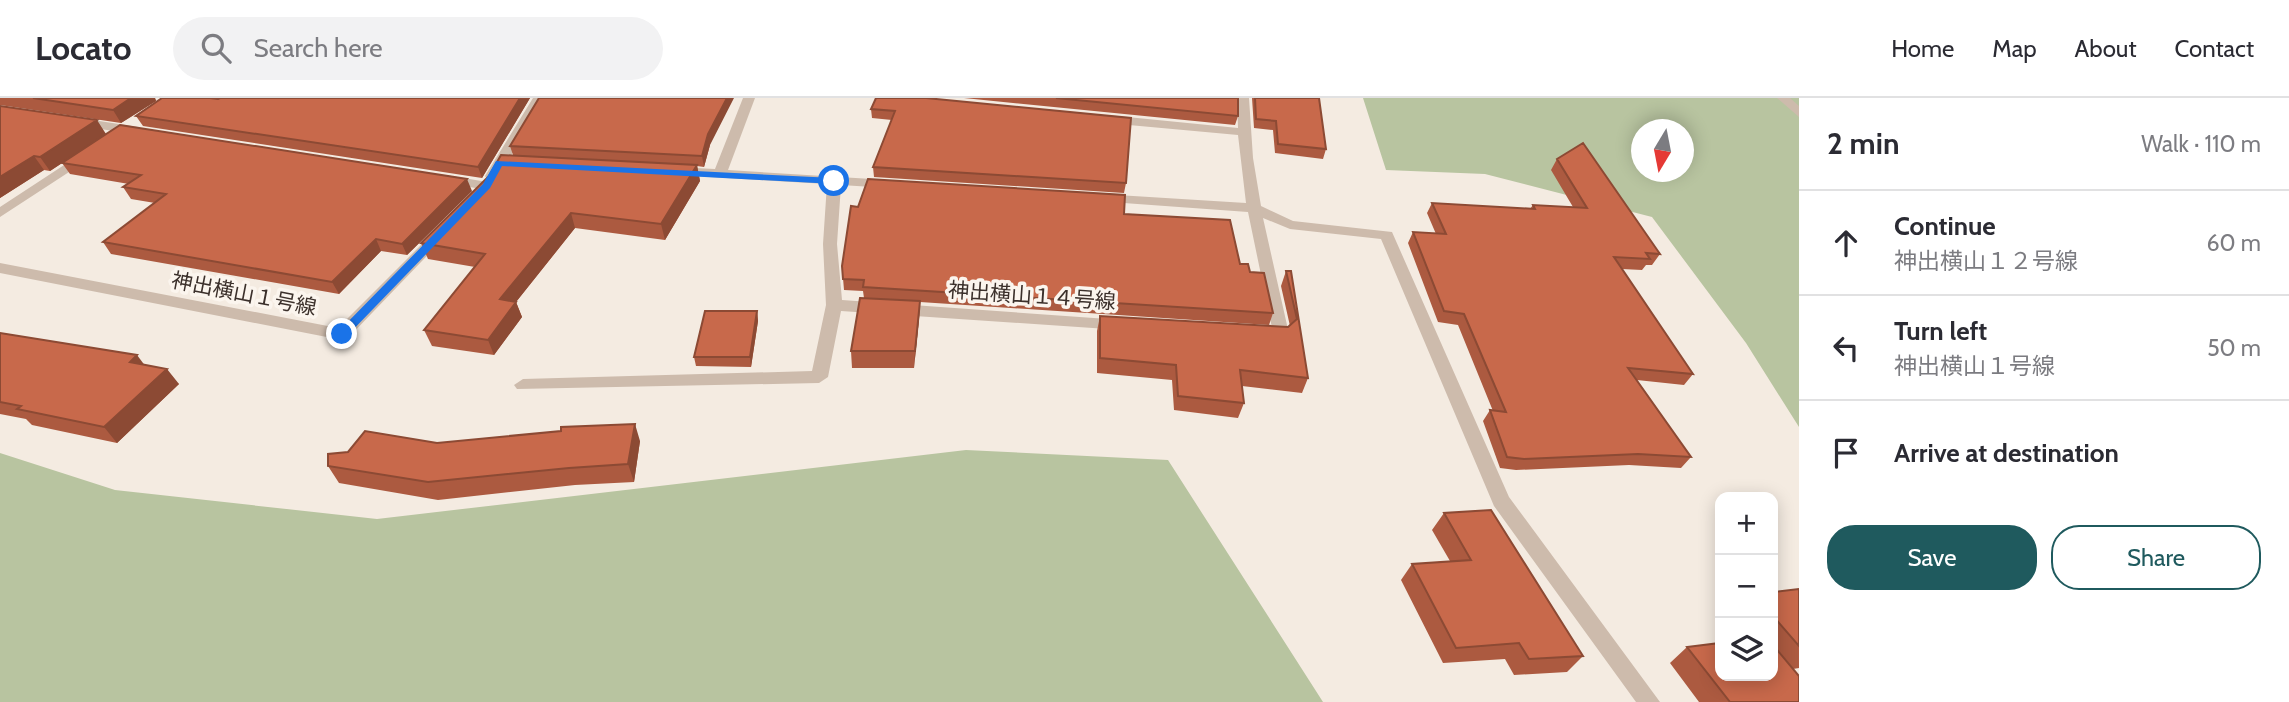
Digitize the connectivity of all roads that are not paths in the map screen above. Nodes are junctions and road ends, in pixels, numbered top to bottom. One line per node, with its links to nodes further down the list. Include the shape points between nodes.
1 (539, 98): 13 (street, via 506,163 482,191)
2 (749, 98): 12 (street)
3 (1243, 98): 9 (street)
4 (1783, 98): 5 (street)
5 (1799, 113)
6 (1093, 117): 9 (street)
7 (63, 120): 8 (street)
8 (132, 125): 10 (street); 18 (street)
9 (1243, 132): 17 (street)
10 (153, 133)
11 (664, 171): 12 (street)
12 (720, 174): 14 (street)
13 (433, 177)
14 (834, 181): 15 (street); 21 (street, via 830,244)
15 (904, 186)
16 (1086, 197): 17 (street)
17 (1253, 208): 23 (street, via 1281,334); 25 (street, via 1290,225 1387,235 1500,501)
18 (0, 213)
19 (448, 225): 20 (street, 神出横山１号線, via 342,334)
20 (0, 268)
21 (834, 305): 22 (street, 神出横山１４号線); 24 (street, via 819,377)
22 (1135, 325)
23 (1255, 332)
24 (523, 385)
25 (1649, 702)

